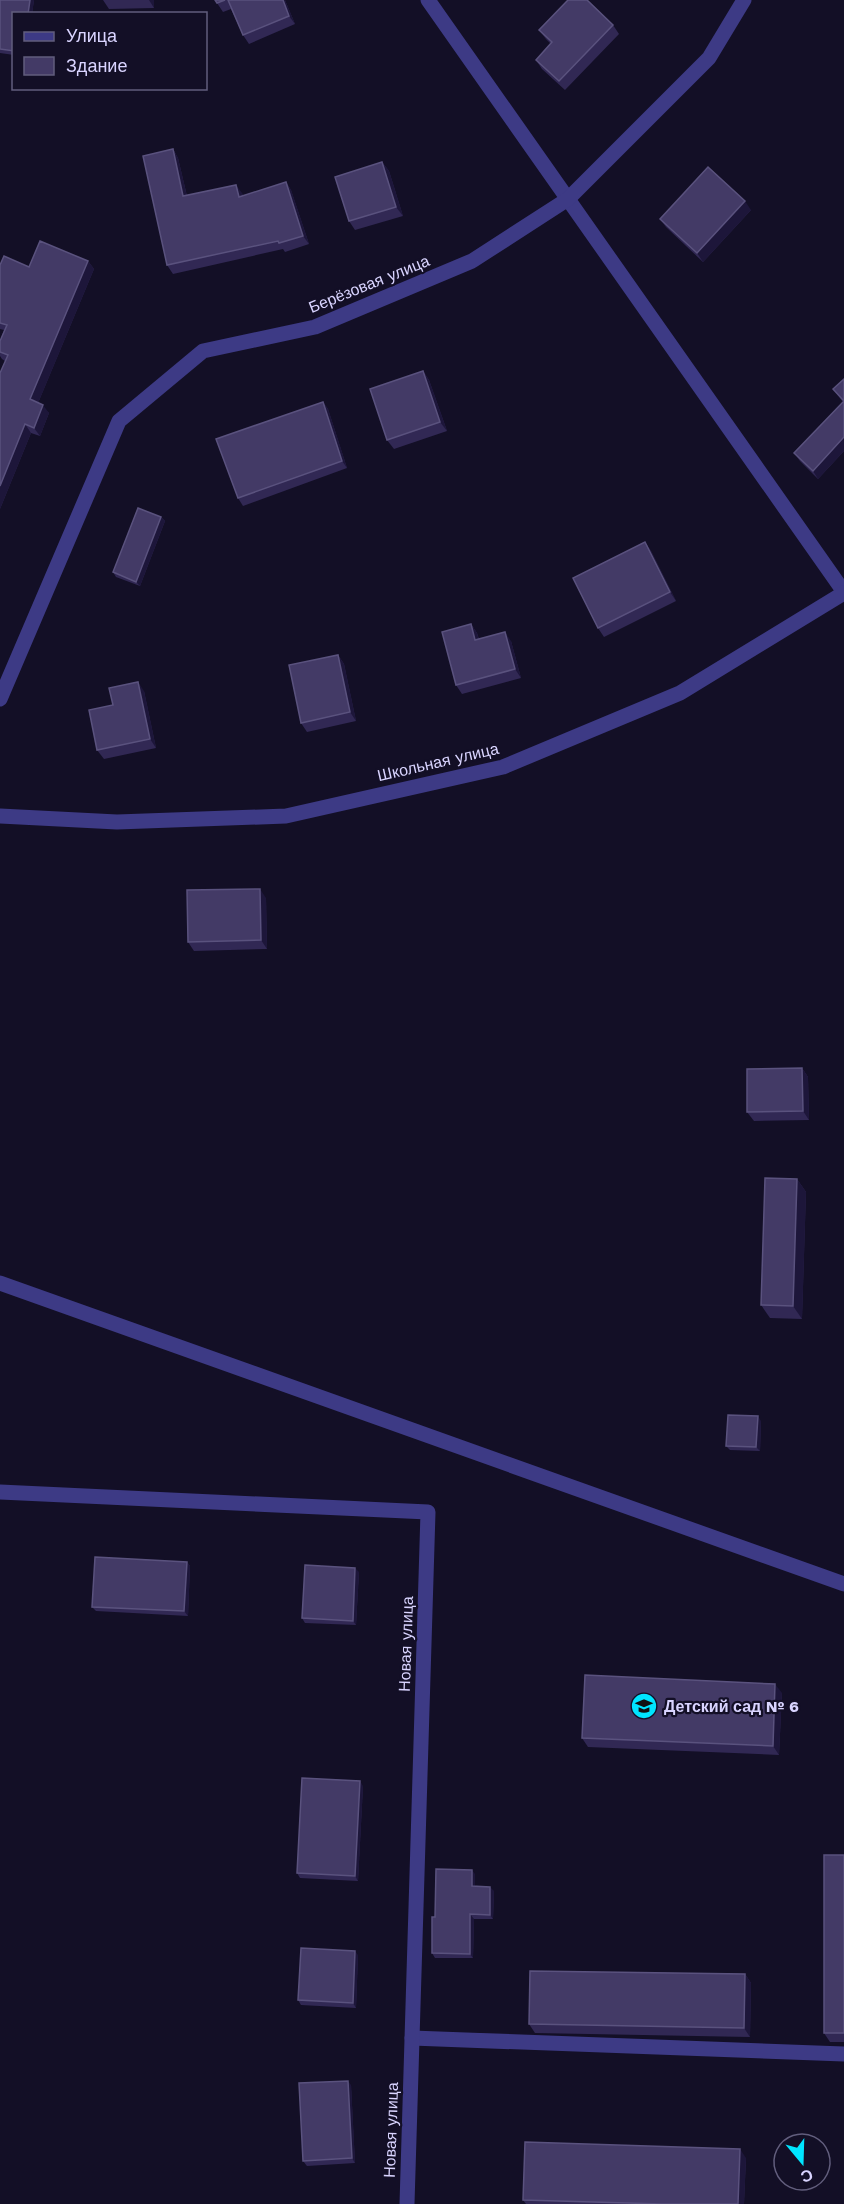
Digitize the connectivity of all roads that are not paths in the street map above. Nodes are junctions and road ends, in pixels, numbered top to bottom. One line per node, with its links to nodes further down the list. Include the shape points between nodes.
1 (428, 0): 3 (street)
2 (744, 0): 3 (street, Берёзовая улица, via 709,58)
3 (568, 199): 4 (street); 5 (street, Берёзовая улица, via 472,261 326,323 203,351 118,421)
4 (844, 592): 6 (street, Школьная улица, via 680,693 503,766 286,816 117,822)
5 (0, 699)
6 (0, 816)
7 (0, 1283): 9 (street)
8 (0, 1492): 10 (street, Новая улица, via 428,1512)
9 (844, 1584)
10 (412, 2037): 11 (street); 12 (street, Новая улица)
11 (844, 2054)
12 (407, 2204)

